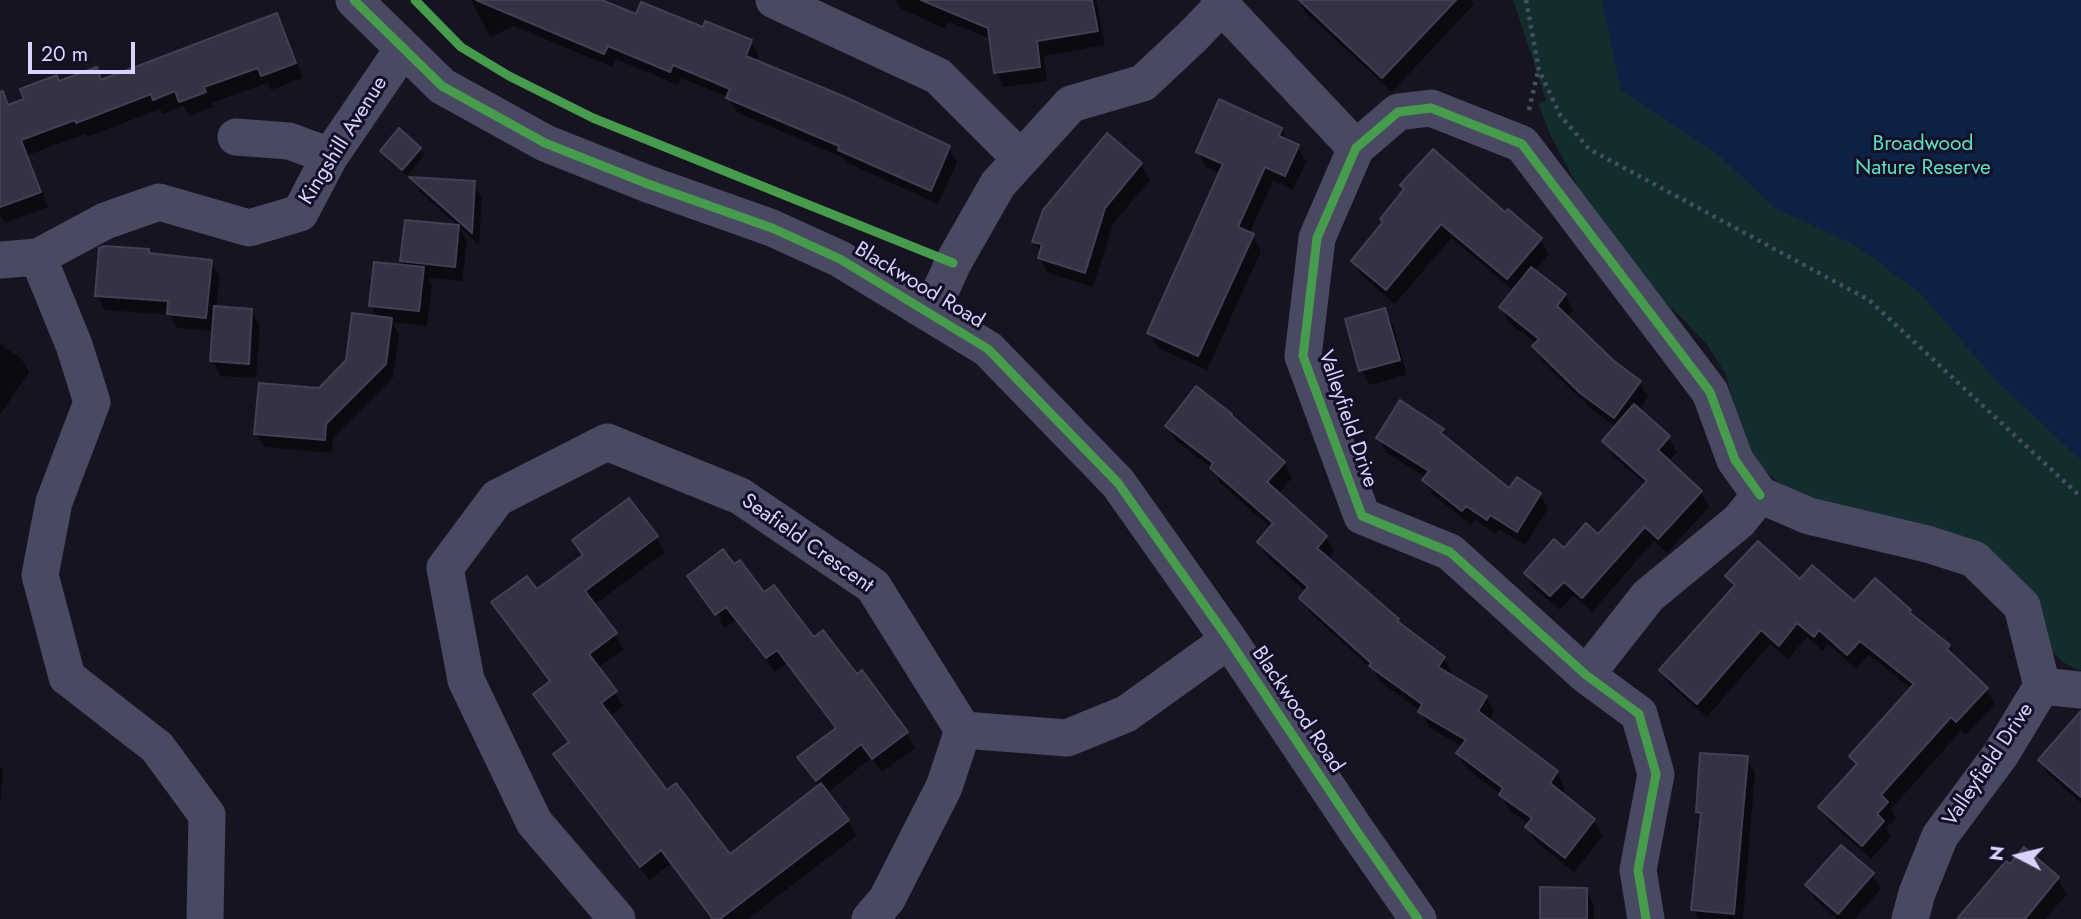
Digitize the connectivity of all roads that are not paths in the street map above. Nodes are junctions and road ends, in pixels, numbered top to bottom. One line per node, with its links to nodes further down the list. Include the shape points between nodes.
1 (354, 0): 4 (street, Blackwood Road)
2 (774, 0): 8 (street, via 938,76)
3 (1220, 3): 6 (street); 8 (street, via 1143,83 1071,104)
4 (403, 49): 7 (street, Kingshill Avenue); 11 (street, Blackwood Road, via 442,86 545,144 772,228 840,259)
5 (236, 137): 7 (street, via 289,141)
6 (1356, 148): 12 (street, Valleyfield Drive, via 1398,112 1431,108 1522,144 1710,392 1735,460); 14 (street, Valleyfield Drive, via 1317,238 1303,356 1363,516 1450,552)
7 (330, 156): 9 (street, Kingshill Avenue, via 300,213 249,228 159,202 105,221)
8 (1021, 159): 11 (street, via 998,184)
9 (38, 257): 10 (street, Kingshill Avenue); 18 (street, via 92,402 54,502 40,575 67,677 157,747 207,815)
10 (0, 260)
11 (930, 312): 13 (street, Blackwood Road, via 988,349 1118,483)
12 (1760, 495): 14 (street, via 1740,521 1648,596); 15 (street, Valleyfield Drive, via 1809,516 1974,559 2022,606)
13 (1229, 640): 17 (street, via 1126,714 1067,738); 21 (street, Blackwood Road)
14 (1586, 675): 22 (street, Valleyfield Drive, via 1639,714 1656,774 1638,870)
15 (2042, 686): 16 (street); 23 (street, Valleyfield Drive, via 2001,754 1940,836)
16 (2081, 690)
17 (963, 730): 19 (street, Seafield Crescent, via 873,586 740,496 607,442 497,498 445,568 466,680 534,822); 20 (street, via 944,787 887,899)
18 (205, 919)
19 (617, 919)
20 (870, 919)
21 (1418, 919)
22 (1646, 919)
23 (1910, 919)

